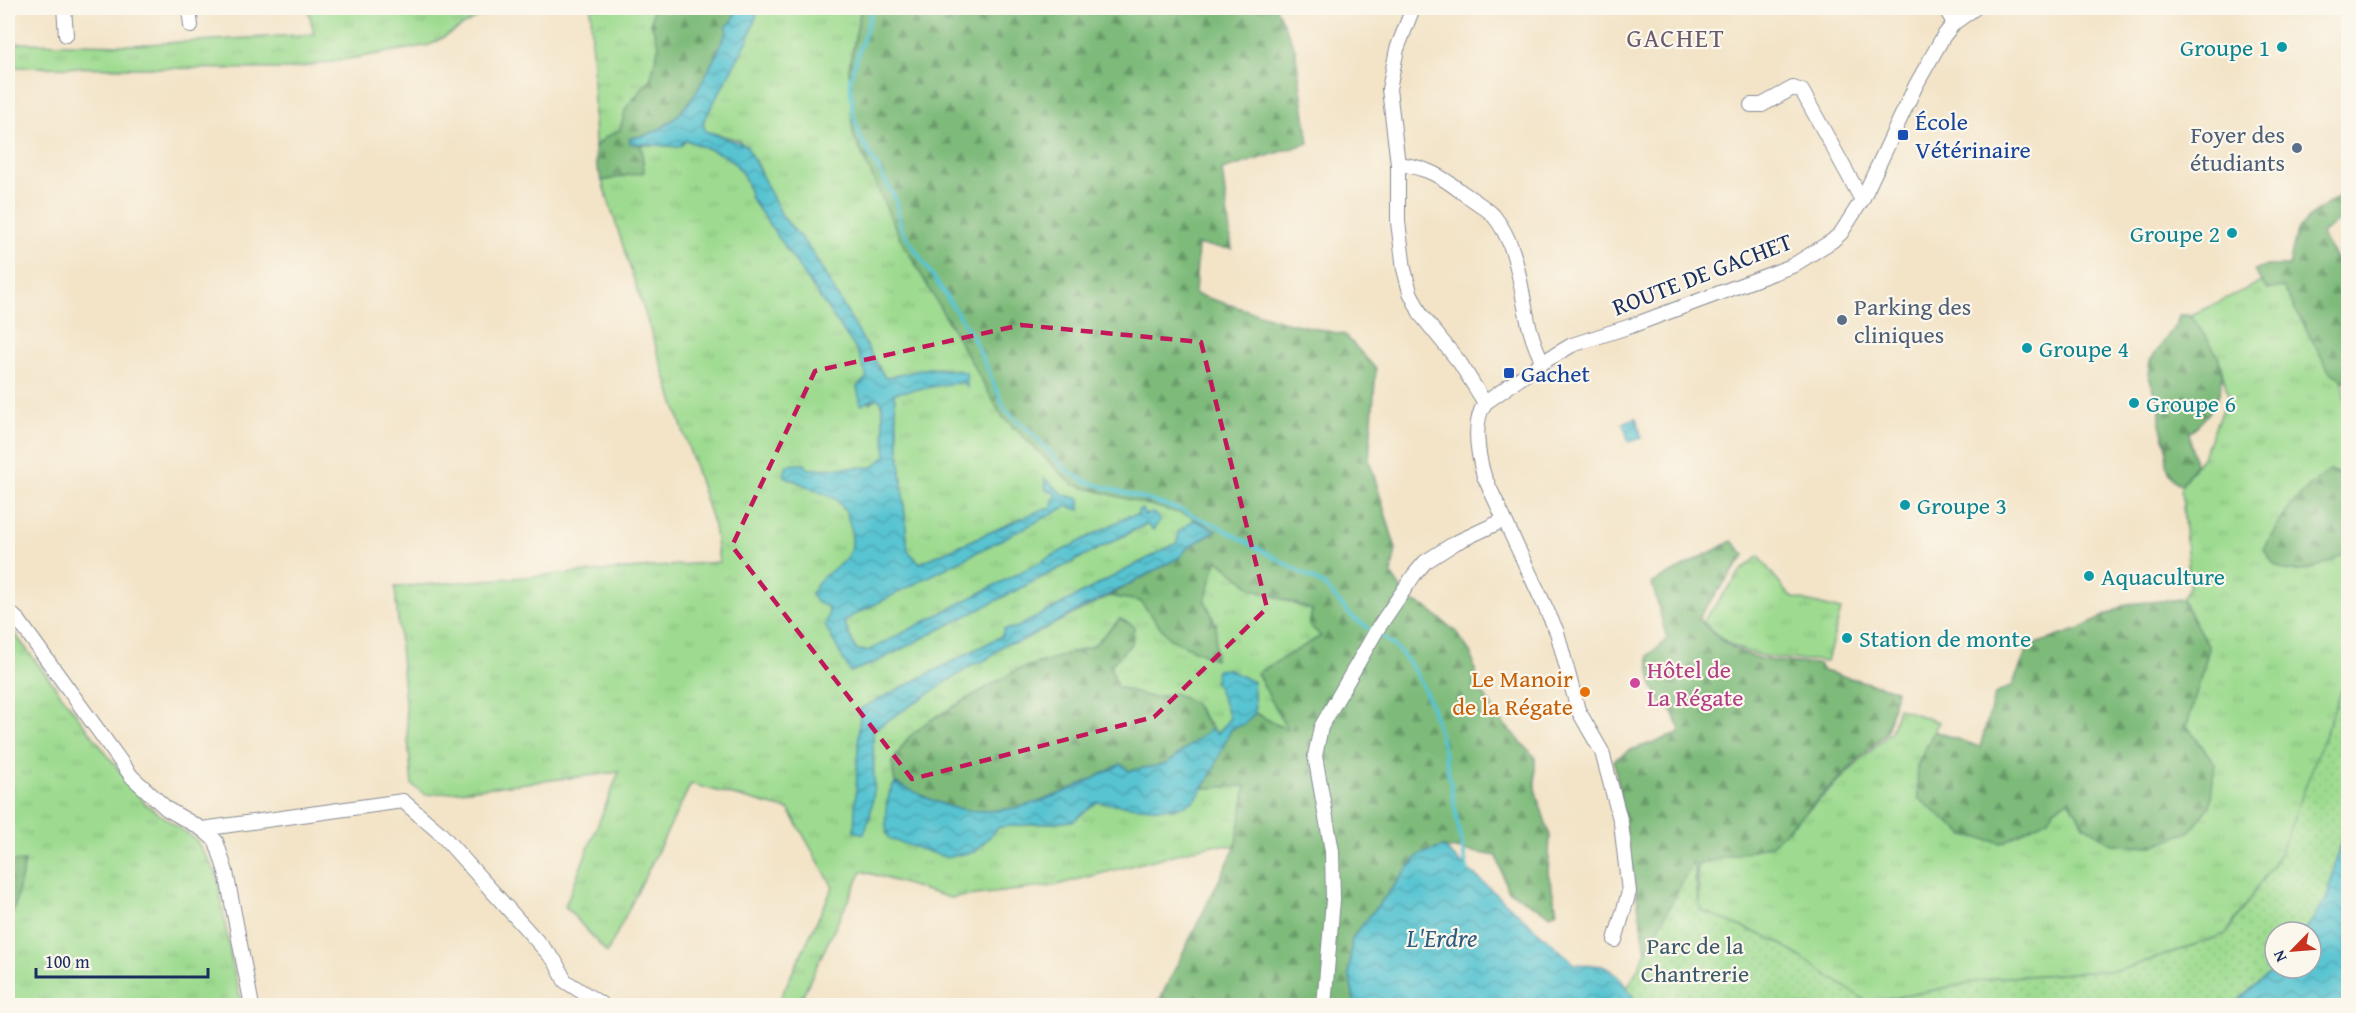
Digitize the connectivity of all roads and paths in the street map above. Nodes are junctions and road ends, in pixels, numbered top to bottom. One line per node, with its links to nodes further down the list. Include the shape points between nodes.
1 (64, 8): 8 (street)
2 (189, 8): 7 (street)
3 (1413, 8): 10 (street, via 1397,49 1389,89)
4 (1945, 8): 6 (street)
5 (1975, 8): 6 (street, ROUTE DE GACHET)
6 (1954, 23): 11 (street, ROUTE DE GACHET, via 1916,85)
7 (191, 26)
8 (66, 35)
9 (1751, 105): 11 (street, via 1762,105 1793,88 1802,91)
10 (1398, 164): 12 (street, via 1422,167 1492,214 1516,261 1533,340); 13 (street, via 1398,222 1410,292 1421,315 1460,363)
11 (1862, 200): 12 (street, ROUTE DE GACHET, via 1841,233 1792,266 1572,345)
12 (1543, 362): 13 (street, ROUTE DE GACHET)
13 (1485, 403): 14 (street, via 1478,418 1480,463)
14 (1504, 520): 17 (street, via 1557,632 1578,710 1602,752 1621,823 1629,892); 20 (street, via 1425,562 1375,632 1321,726 1315,756 1332,851 1333,900)
15 (8, 611): 16 (street, via 20,621 132,777 167,809)
16 (202, 829): 18 (street, via 216,841 226,872); 19 (street, via 403,801 440,833 555,961 565,981)
17 (1615, 940)
18 (252, 1005)
19 (604, 1005)
20 (1324, 1005)

